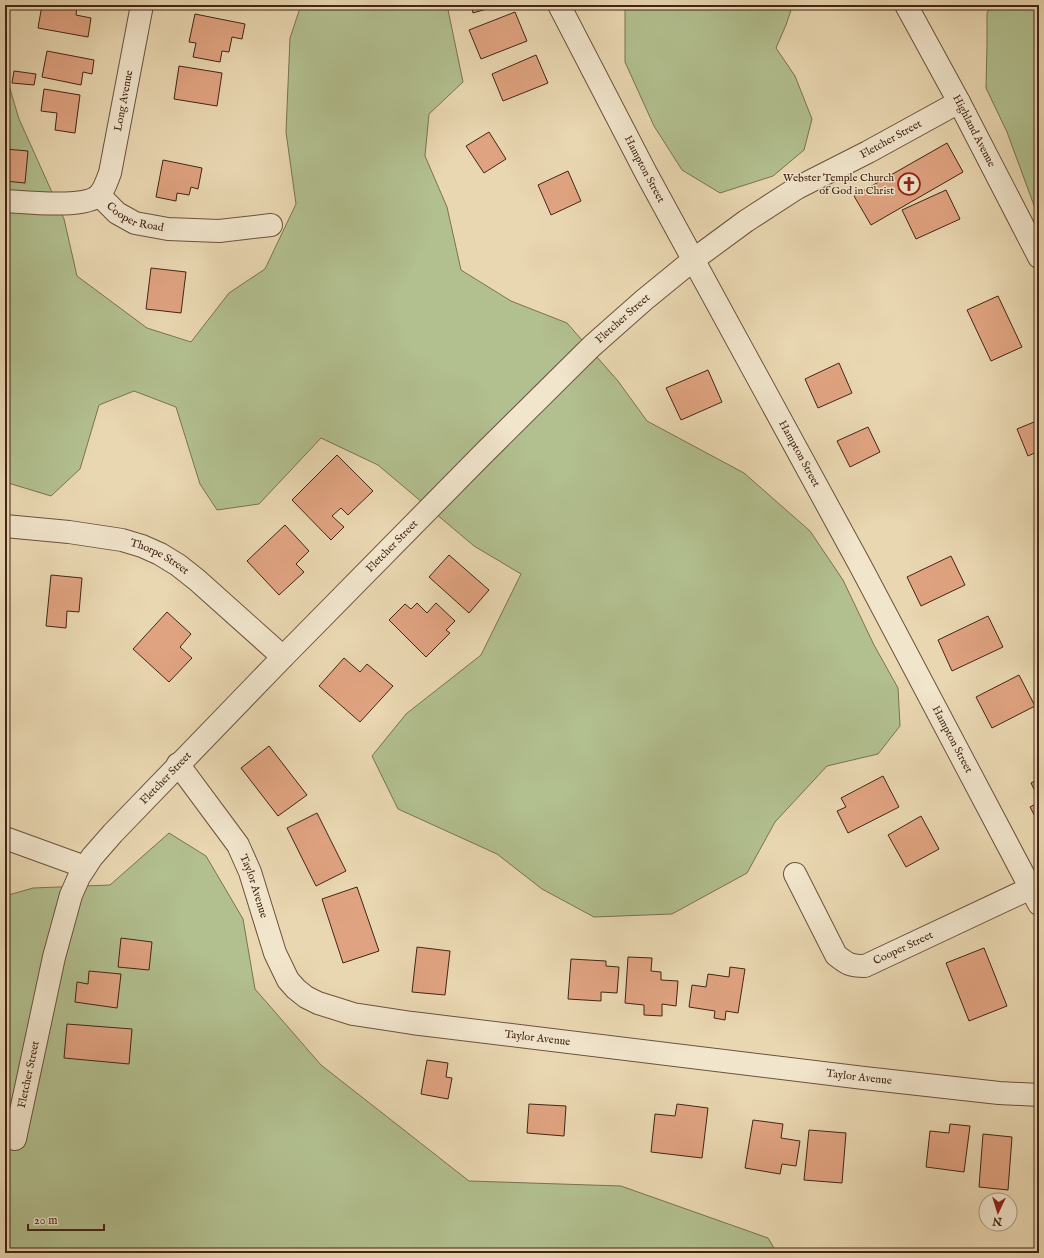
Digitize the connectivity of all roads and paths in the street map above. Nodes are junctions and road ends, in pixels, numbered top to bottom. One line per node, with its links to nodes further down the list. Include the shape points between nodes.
1 (142, 5): 5 (street, Long Avenue, via 110,173)
2 (559, 5): 9 (street, Hampton Street)
3 (906, 5): 4 (street, Highland Avenue)
4 (959, 102): 8 (street, Highland Avenue); 9 (street, Fletcher Street, via 797,188)
5 (99, 195): 6 (street, Cooper Road, via 85,201 59,203); 7 (street, Cooper Road, via 117,213 135,223 168,229 218,231)
6 (5, 201)
7 (271, 225)
8 (1039, 257)
9 (693, 260): 11 (street, Fletcher Street, via 592,346); 16 (street, Hampton Street, via 861,567)
10 (5, 526): 11 (street, Thorpe Street, via 122,540 160,554 197,580)
11 (283, 657): 12 (street, Fletcher Street)
12 (178, 764): 14 (street, Fletcher Street, via 113,833); 17 (street, Taylor Avenue, via 238,845 250,872 275,953 288,980 306,997 318,1003 354,1014 412,1023 864,1078)
13 (5, 838): 14 (street)
14 (85, 868): 18 (street, Fletcher Street, via 71,895 54,957)
15 (795, 874): 16 (street, Cooper Street, via 836,955 854,966 865,966)
16 (1035, 896)
17 (1039, 1095)
18 (15, 1139)

